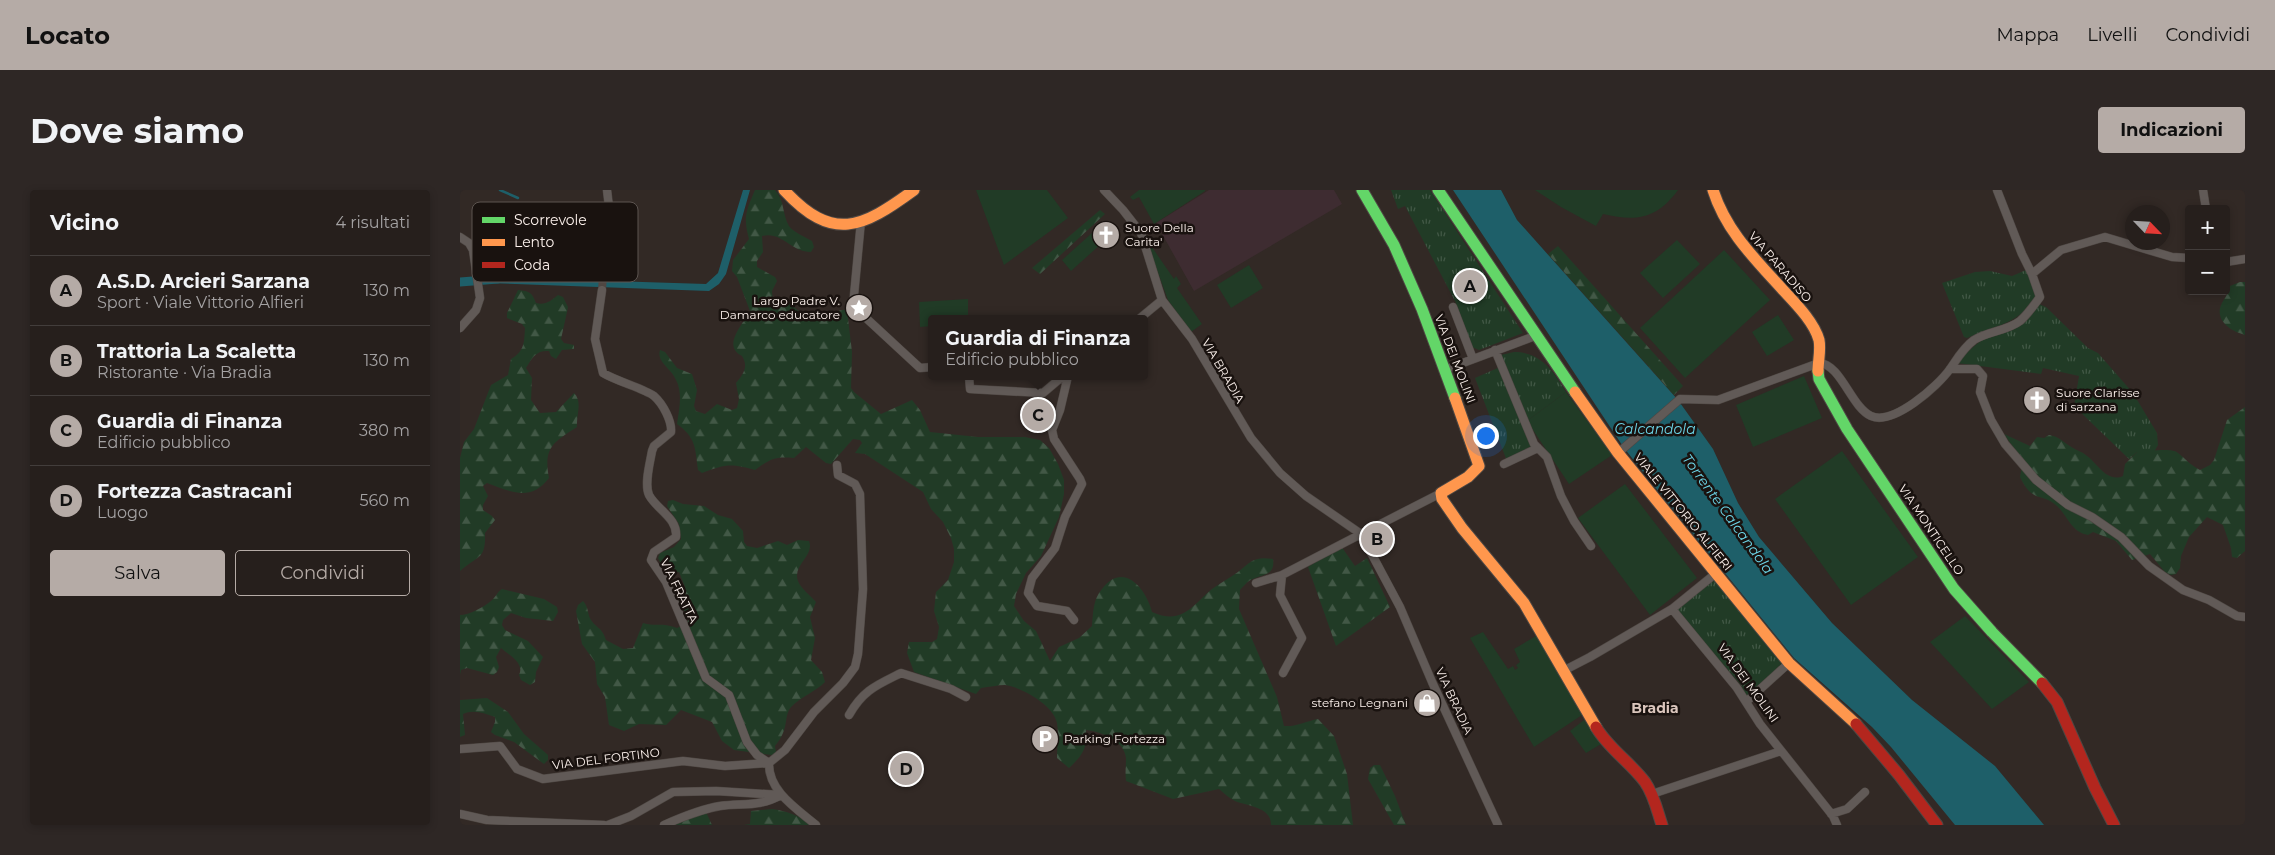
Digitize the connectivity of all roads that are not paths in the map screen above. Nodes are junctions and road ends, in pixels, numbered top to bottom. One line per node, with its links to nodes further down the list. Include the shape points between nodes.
1 (784, 190): 10 (street, via 820,221 840,224)
2 (914, 190): 10 (street)
3 (1104, 190): 19 (street, VIA BRADIA, via 1141,233)
4 (1362, 190): 29 (street, VIA DEI MOLINI, via 1394,245)
5 (1438, 190): 23 (street, VIALE VITTORIO ALFIERI)
6 (1713, 190): 26 (street, VIA PARADISO, via 1738,240 1790,295 1813,328 1818,337)
7 (1997, 190): 16 (street)
8 (2203, 190): 9 (street)
9 (2205, 205)
10 (861, 222): 27 (street, via 853,306 920,368)
11 (460, 237): 12 (street)
12 (472, 248)
13 (2185, 258): 16 (street, via 2105,238 2061,250)
14 (2245, 259): 15 (street)
15 (2230, 261)
16 (2032, 274): 28 (street, via 2040,297 2033,306 2020,321 1974,341)
17 (478, 282): 22 (street, via 478,307)
18 (602, 290): 54 (street, VIA FRATTA, via 595,339 603,373 654,396 672,425 671,432 654,446 647,487 673,523 676,537 654,552 651,560 666,582 706,678 729,695 747,742)
19 (1162, 300): 21 (street); 38 (street, VIA BRADIA, via 1192,339 1251,438 1280,473 1306,496)
20 (1453, 307): 25 (street)
21 (1144, 315)
22 (460, 328)
23 (1535, 336): 24 (street); 34 (street, VIALE VITTORIO ALFIERI)
24 (1495, 350): 25 (street); 33 (street)
25 (1473, 359): 29 (street)
26 (1819, 363): 28 (street, via 1824,363 1835,373 1867,414 1880,418 1915,403); 34 (street, via 1718,400 1680,399); 68 (street, VIA MONTICELLO, via 1819,380 1842,421 1954,589 2036,675 2057,702 2094,788)
27 (928, 367)
28 (1950, 369): 44 (street, via 1978,369 1981,372 1980,392 1991,420 2005,444 2036,480 2068,505 2121,537 2149,566 2183,590)
29 (1444, 370): 37 (street, VIA DEI MOLINI, via 1479,466 1468,477)
30 (969, 380): 31 (street, via 970,389 1043,393)
31 (1058, 380)
32 (1067, 380): 45 (street, via 1052,430 1054,439 1082,484 1065,517 1055,548 1032,578 1028,593 1037,606 1068,611)
33 (1538, 448): 35 (street); 39 (street, via 1547,457 1561,496)
34 (1618, 453): 40 (street, VIALE VITTORIO ALFIERI)
35 (1504, 464)
36 (837, 465): 54 (street, via 838,475 855,484 860,494 863,589 858,654 850,675 814,712 785,750)
37 (1441, 493): 38 (street); 47 (street, via 1462,528 1524,603)
38 (1361, 534): 41 (street); 64 (street, VIA BRADIA, via 1400,607)
39 (1591, 546)
40 (1715, 574): 43 (street); 46 (street, VIALE VITTORIO ALFIERI)
41 (1282, 575): 42 (street); 48 (street, via 1280,595 1302,638)
42 (1256, 583)
43 (1672, 609): 47 (street); 50 (street, VIA DEI MOLINI)
44 (2245, 617)
45 (1074, 620)
46 (1789, 663): 50 (street); 67 (street, VIALE VITTORIO ALFIERI, via 1848,716)
47 (1563, 671): 56 (street, via 1601,736 1644,781)
48 (1283, 673)
49 (966, 697): 51 (street, via 901,673 858,700)
50 (1746, 702): 53 (street, VIA DEI MOLINI)
51 (850, 715)
52 (460, 749): 54 (street, VIA DEL FORTINO, via 500,746 517,769 543,778 683,762 725,766)
53 (1781, 751): 56 (street); 59 (street, VIA DEI MOLINI)
54 (769, 763): 57 (street, via 771,777)
55 (1865, 792): 59 (street, via 1847,810)
56 (1652, 794): 65 (street)
57 (781, 795): 61 (street, via 673,792); 62 (street, via 770,802 720,806); 63 (street)
58 (460, 814): 60 (street, via 487,820)
59 (1832, 814): 66 (street, VIA DEI MOLINI)
60 (604, 825)
61 (608, 825)
62 (664, 825)
63 (816, 825)
64 (1498, 825)
65 (1662, 825)
66 (1837, 825)
67 (1937, 825)
68 (2114, 825)

